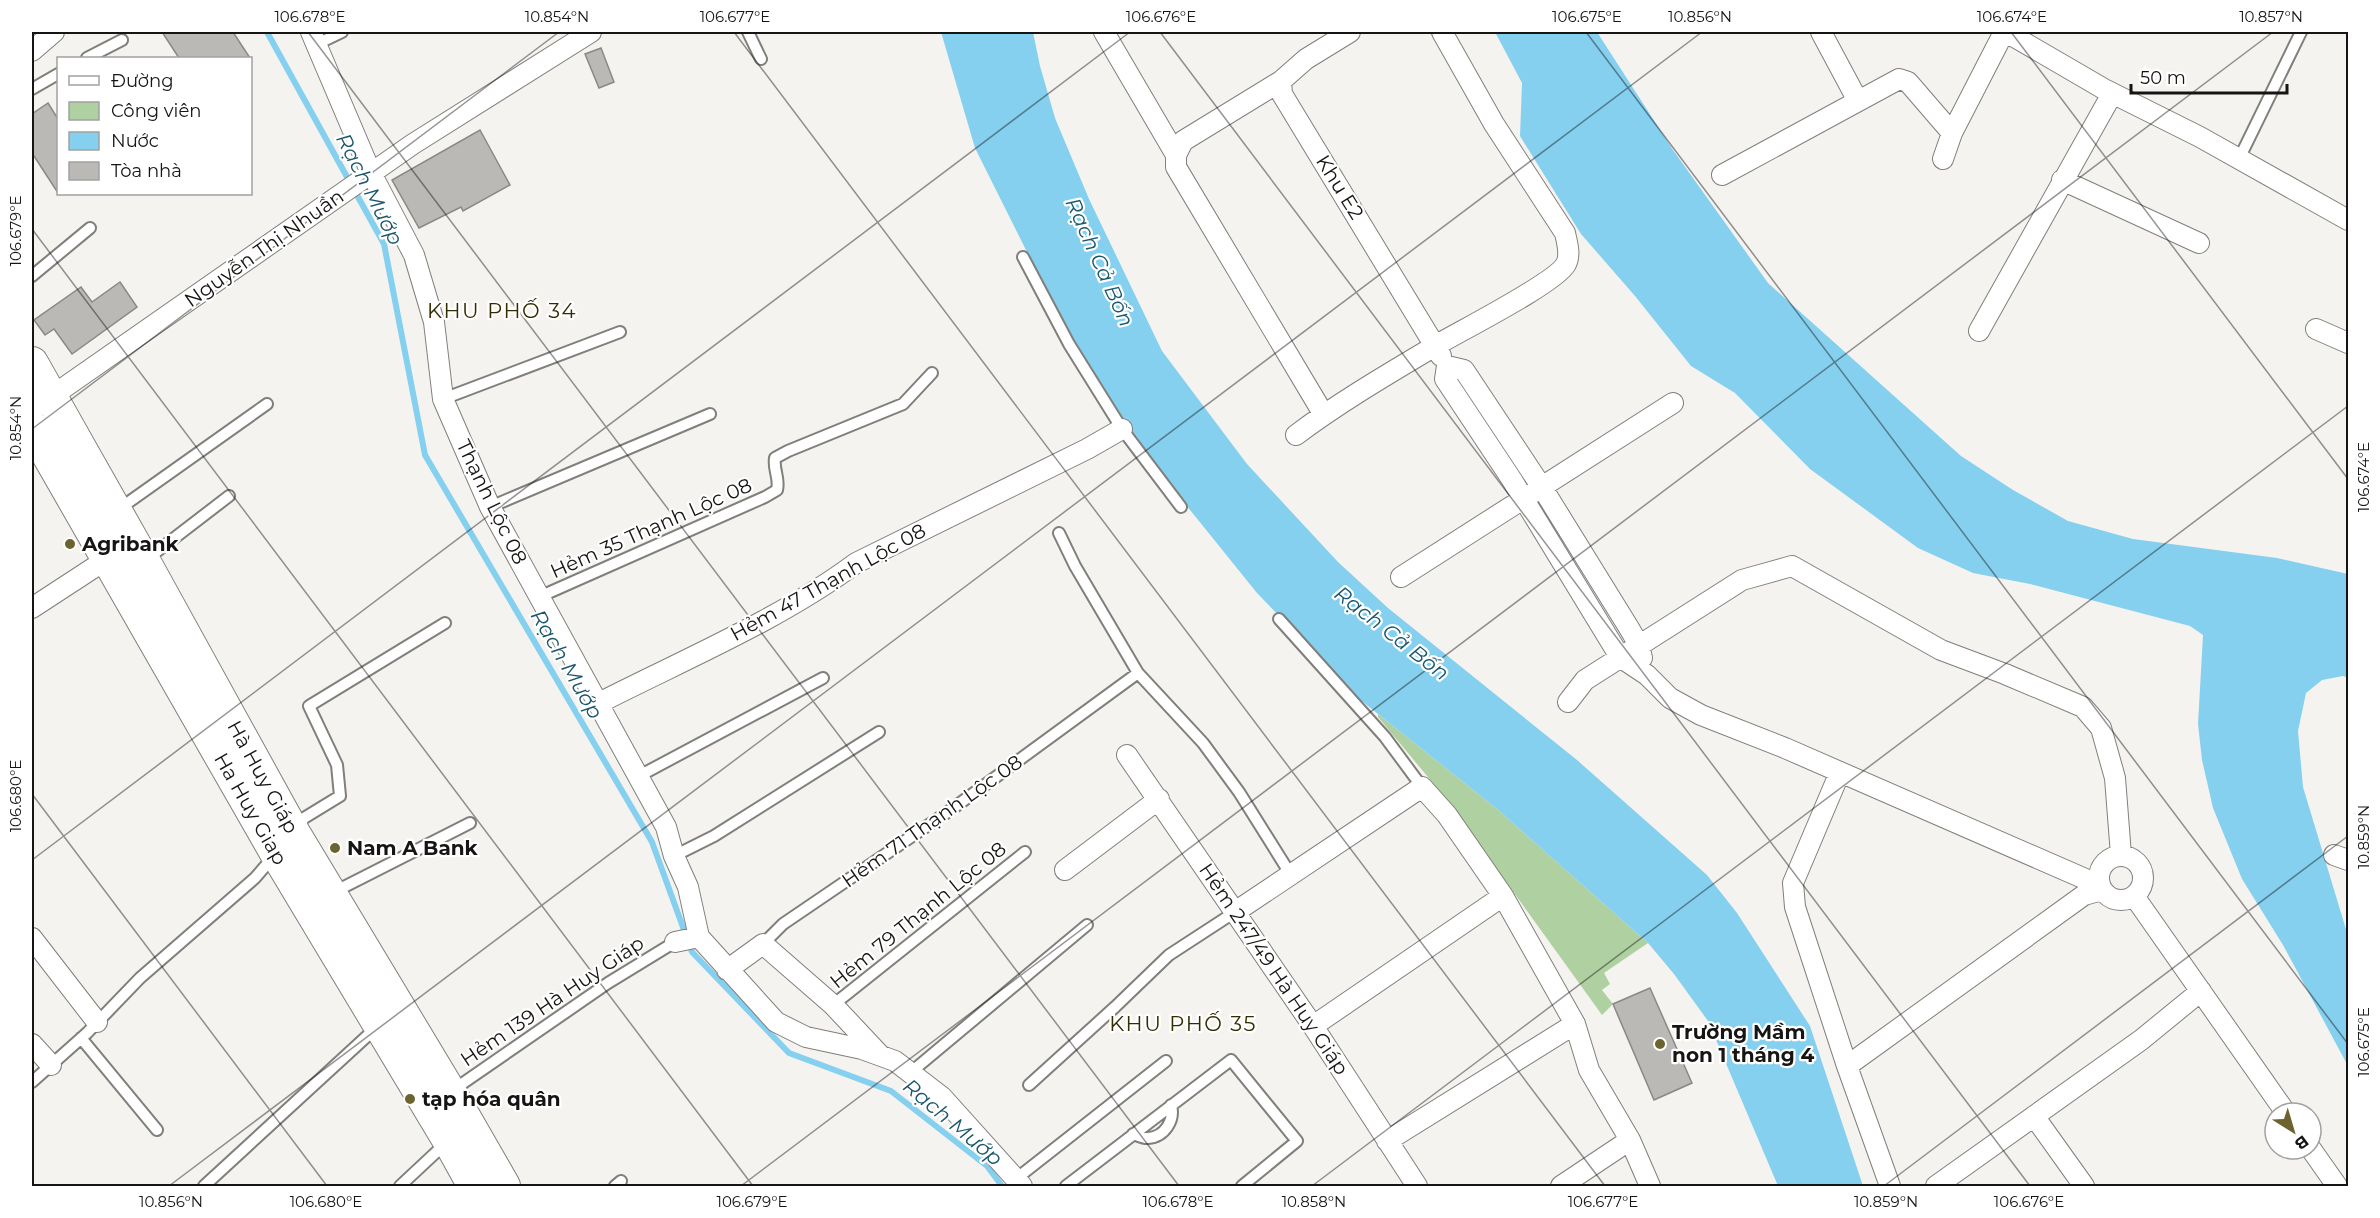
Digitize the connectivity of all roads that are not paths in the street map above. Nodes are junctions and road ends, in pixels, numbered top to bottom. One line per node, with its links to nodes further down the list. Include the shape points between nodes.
1 (54, 32): 13 (street)
2 (341, 32): 11 (lane)
3 (591, 32): 25 (street, Nguyễn Thị Nhuần)
4 (748, 32): 15 (lane)
5 (1104, 32): 22 (street)
6 (1350, 32): 17 (street, via 1306,59)
7 (1442, 32): 37 (street, via 1494,124 1565,233 1569,251 1565,266 1543,284)
8 (1821, 32): 20 (street)
9 (2005, 32): 19 (street); 21 (street)
10 (2301, 32): 24 (lane)
11 (314, 38): 25 (street, Thạnh Lộc 08)
12 (122, 40): 14 (lane)
13 (32, 51)
14 (89, 57)
15 (761, 59)
16 (57, 75): 18 (lane)
17 (1281, 81): 22 (street, via 1183,141); 37 (street, Khu E2, via 1282,94)
18 (32, 89)
19 (2112, 94): 24 (street); 27 (street)
20 (1858, 101): 21 (street, via 1899,79 1908,82); 26 (street)
21 (1952, 134): 23 (street)
22 (1176, 155): 46 (street, via 1176,167)
23 (1942, 159)
24 (2239, 159): 28 (street)
25 (371, 173): 41 (street, Thạnh Lộc 08, via 414,255 434,322); 42 (street, Nguyễn Thị Nhuần)
26 (1722, 175)
27 (2062, 180): 30 (street); 34 (street)
28 (2349, 220)
29 (90, 228): 32 (lane)
30 (2199, 243)
31 (1023, 257): 48 (lane, via 1069,344)
32 (32, 276)
33 (2316, 329): 36 (street)
34 (1979, 331)
35 (620, 332): 41 (lane)
36 (2349, 343)
37 (1435, 346): 39 (street, Khu E2); 46 (street)
38 (32, 363): 42 (main road, Hà Huy Giáp)
39 (1447, 366): 50 (street, via 1464,370); 52 (street, via 1445,380)
40 (932, 373): 60 (lane, Hẻm 35 Thạnh Lộc 08, via 903,404 775,458 777,490 765,497)
41 (443, 399): 53 (street, Thạnh Lộc 08)
42 (41, 404): 55 (main road, Hà Huy Giáp)
43 (267, 404): 55 (lane)
44 (1673, 404): 50 (street)
45 (710, 414): 53 (lane)
46 (1324, 415): 49 (street)
47 (32, 427): 57 (main road, Ha Huy Giap)
48 (1122, 429): 54 (lane); 70 (street, Hẻm 47 Thạnh Lộc 08, via 856,562 824,587)
49 (1296, 435)
50 (1543, 489): 52 (street); 64 (street)
51 (229, 496): 58 (lane)
52 (1524, 500): 59 (street); 65 (street)
53 (490, 507): 60 (street, Thạnh Lộc 08)
54 (1181, 507)
55 (116, 511): 58 (main road, Hà Huy Giáp)
56 (1059, 533): 66 (lane)
57 (108, 559): 61 (street); 78 (main road, Ha Huy Giap)
58 (144, 561): 78 (main road, Hà Huy Giáp)
59 (1401, 577)
60 (539, 597): 70 (street, Thạnh Lộc 08)
61 (32, 608)
62 (1279, 619): 75 (lane, via 1385,737)
63 (445, 623): 78 (lane, via 309,706 337,765 340,796 304,818)
64 (1639, 645): 65 (street); 67 (street); 80 (street, via 1742,580 1792,566 1941,650 2083,707 2101,728 2115,778)
65 (1620, 657): 67 (street); 69 (street, via 1585,680)
66 (1137, 673): 83 (lane, via 1203,743); 92 (lane, Hẻm 71 Thạnh Lộc 08, via 952,809 783,924)
67 (1647, 675): 73 (street, via 1670,698 1701,715)
68 (823, 678): 74 (lane)
69 (1568, 702)
70 (599, 703): 74 (street, Thạnh Lộc 08)
71 (879, 732): 81 (lane, via 714,836)
72 (1127, 755): 76 (street, Hẻm 247/49 Hà Huy Giáp)
73 (1840, 772): 84 (street); 105 (street, via 1793,883 1795,907)
74 (639, 776): 81 (street, Thạnh Lộc 08, via 666,826)
75 (1422, 787): 83 (street); 86 (street)
76 (1159, 799): 82 (street); 88 (street, Hẻm 247/49 Hà Huy Giáp)
77 (470, 823): 85 (lane)
78 (285, 843): 85 (main road, Hà Huy Giáp); 96 (lane, via 255,878 140,978); 98 (main road, Ha Huy Giap)
79 (1025, 852): 95 (lane, Hẻm 79 Thạnh Lộc 08)
80 (2121, 855): 84 (street, via 2107,860 2099,871); 87 (street, via 2134,859 2143,871 2143,885)
81 (674, 856): 91 (street, Thạnh Lộc 08, via 688,887)
82 (1065, 870)
83 (1291, 875): 88 (street)
84 (2101, 888): 87 (street, via 2107,897 2121,901); 105 (street, via 2084,895)
85 (332, 894): 109 (main road, Hà Huy Giáp)
86 (1503, 896): 97 (street); 99 (street)
87 (2134, 896): 94 (street)
88 (1235, 912): 99 (street, Hẻm 247/49 Hà Huy Giáp); 108 (lane, via 1168,955)
89 (1087, 925): 106 (lane)
90 (32, 939): 96 (street)
91 (689, 939): 93 (street, Thạnh Lộc 08); 109 (lane, Hẻm 139 Hà Huy Giáp, via 608,983)
92 (763, 944): 93 (street, Hẻm 71 Thạnh Lộc 08); 95 (street)
93 (727, 970): 102 (street, Thạnh Lộc 08, via 776,1022 806,1037)
94 (2200, 991): 110 (street); 112 (street, via 2140,1040)
95 (833, 1005): 102 (street)
96 (97, 1022): 100 (lane)
97 (1575, 1024): 115 (street); 116 (street, via 1589,1070)
98 (379, 1025): 117 (main road, Ha Huy Giap); 120 (lane)
99 (1314, 1026): 115 (street, Hẻm 247/49 Hà Huy Giáp)
100 (81, 1038): 104 (lane); 113 (lane)
101 (32, 1044): 104 (street)
102 (882, 1057): 106 (street, Thạnh Lộc 08)
103 (1166, 1061): 119 (lane)
104 (51, 1065): 107 (lane)
105 (1847, 1066): 129 (street)
106 (910, 1073): 119 (street, Thạnh Lộc 08, via 942,1097)
107 (32, 1082)
108 (1029, 1085)
109 (450, 1092): 123 (main road, Hà Huy Giáp)
110 (2278, 1101)
111 (1171, 1105): 114 (lane); 114 (lane, via 1172,1121 1163,1133 1148,1138); 125 (lane, via 1231,1060 1297,1141)
112 (2034, 1116): 130 (street); 131 (street)
113 (157, 1130)
114 (1133, 1134): 124 (lane)
115 (1387, 1140): 126 (street, Hẻm 247/49 Hà Huy Giáp)
116 (1630, 1140): 127 (street); 128 (street)
117 (449, 1141): 121 (lane); 122 (main road, Ha Huy Giap)
118 (2319, 1161): 132 (street)
119 (1019, 1182)
120 (204, 1186)
121 (400, 1186)
122 (474, 1186)
123 (504, 1186)
124 (1066, 1186)
125 (1242, 1186)
126 (1417, 1186)
127 (1561, 1186)
128 (1650, 1186)
129 (1890, 1186)
130 (1936, 1186)
131 (2084, 1186)
132 (2337, 1186)

